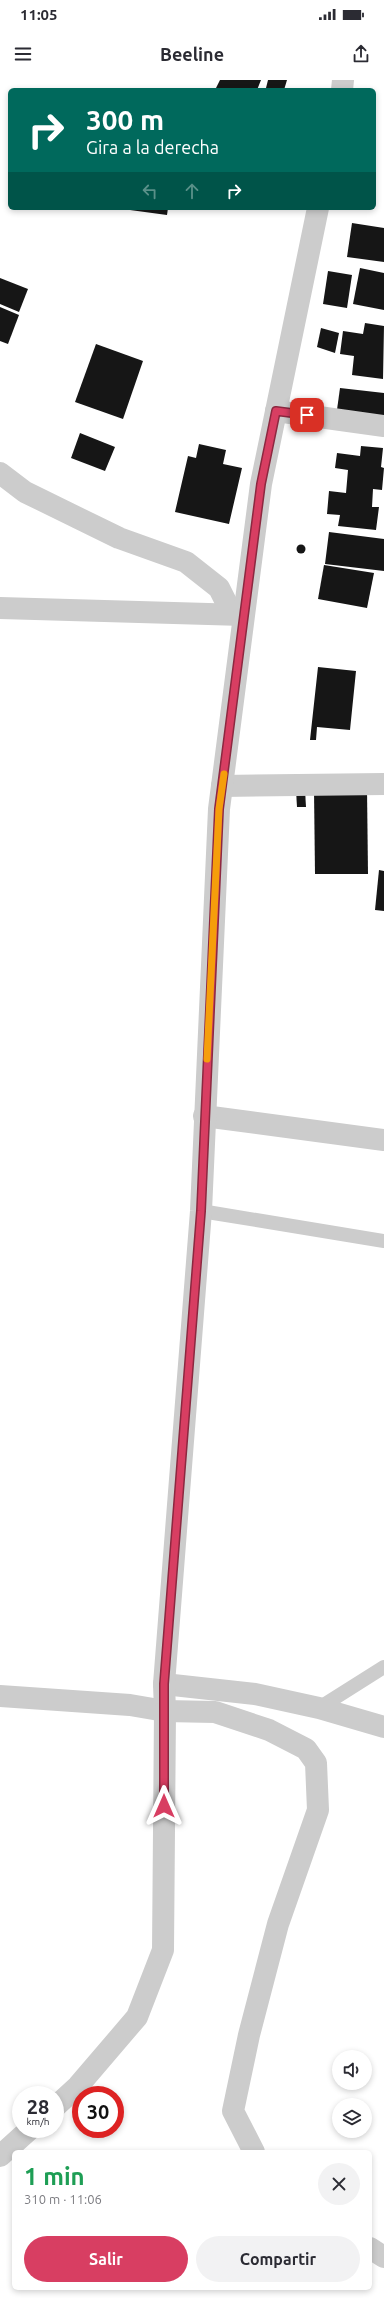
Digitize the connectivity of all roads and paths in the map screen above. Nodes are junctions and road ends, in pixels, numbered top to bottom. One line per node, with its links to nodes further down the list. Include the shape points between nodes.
1 (318, 210): 2 (street)
2 (276, 411): 3 (street); 6 (street)
3 (384, 426)
4 (0, 473): 6 (street, via 25,492 119,538 186,562 219,588)
5 (0, 608): 6 (street)
6 (238, 615): 8 (street)
7 (384, 784): 8 (street)
8 (222, 786): 9 (street)
9 (204, 1116): 10 (street); 11 (street)
10 (384, 1140)
11 (201, 1211): 12 (lane); 14 (street)
12 (384, 1241)
13 (384, 1667): 16 (lane)
14 (164, 1684): 16 (street, via 255,1694); 17 (street)
15 (0, 1696): 17 (street, via 130,1705)
16 (319, 1708): 18 (street)
17 (165, 1711): 19 (street, via 163,1950 137,2017); 21 (street, via 215,1712 269,1730 306,1749 316,1763 318,1810 278,1924 249,2035 233,2111)
18 (384, 1727)
19 (64, 2099)
20 (20, 2138): 22 (street)
21 (253, 2150)
22 (0, 2156)
23 (372, 2249): 24 (street)
24 (384, 2258)

